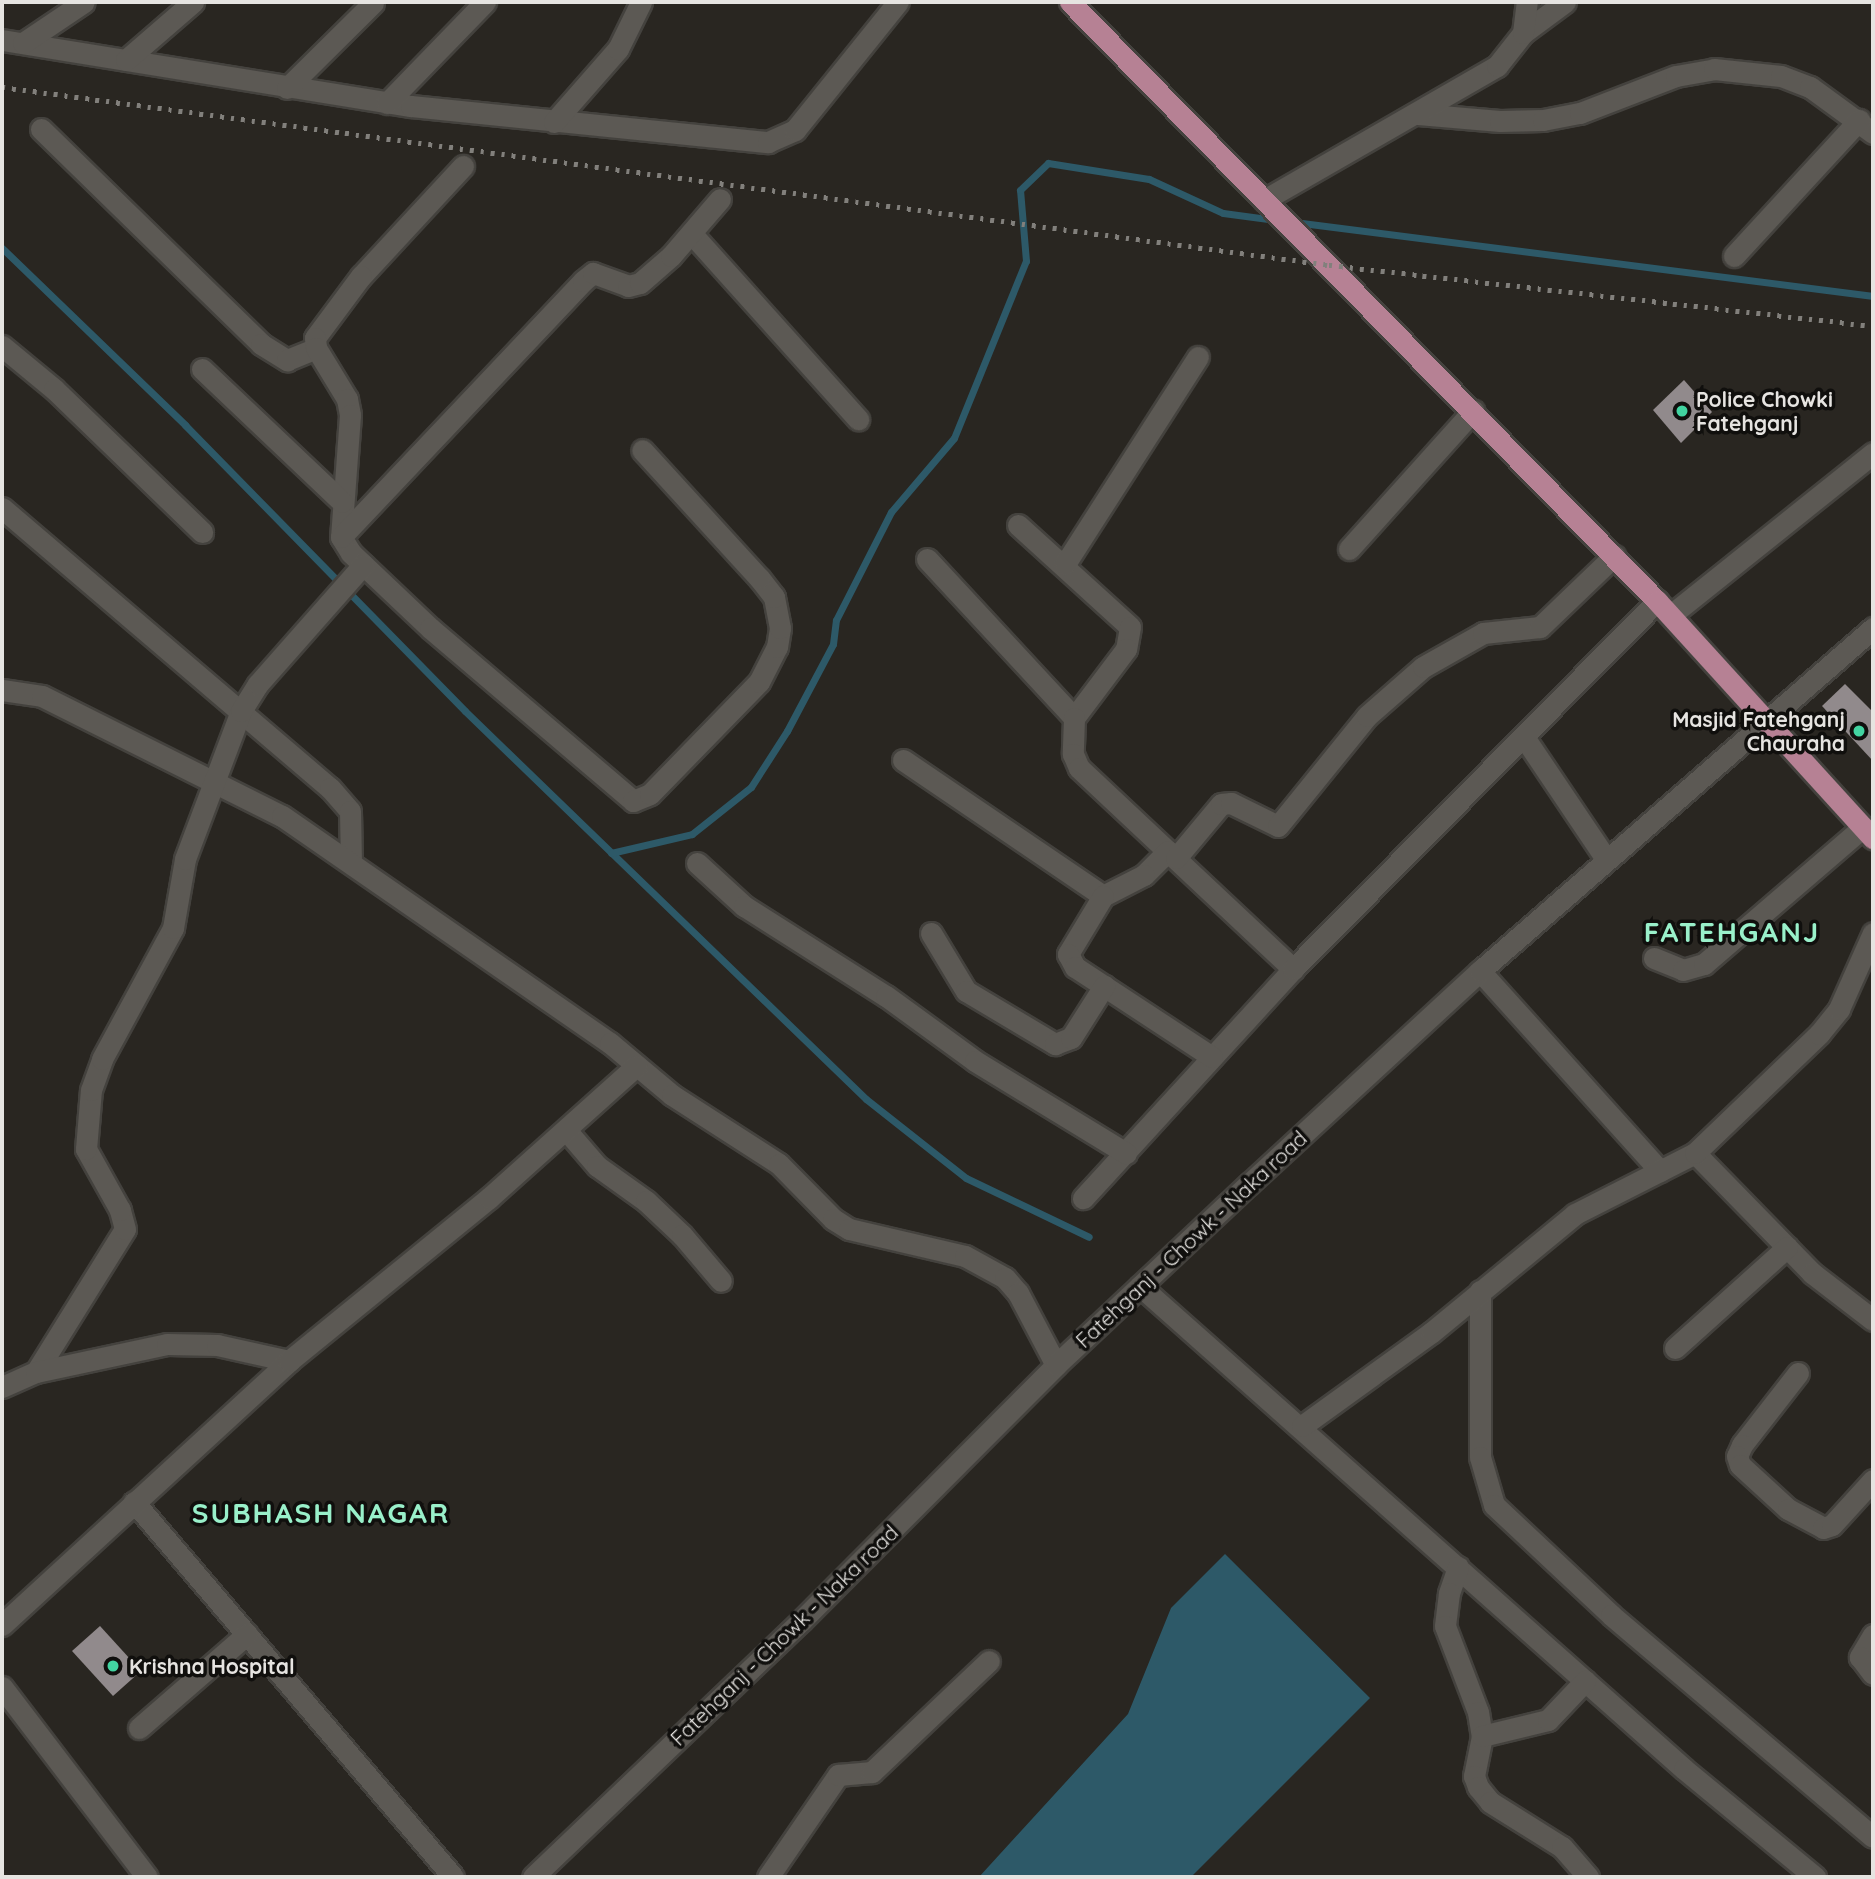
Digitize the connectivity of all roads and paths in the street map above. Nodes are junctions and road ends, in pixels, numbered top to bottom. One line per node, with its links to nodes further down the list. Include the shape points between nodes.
1 (84, 2): 12 (street)
2 (193, 2): 13 (street)
3 (485, 2): 15 (street)
4 (641, 2): 17 (street, via 618,49)
5 (898, 2): 17 (street, via 785,138 768,142)
6 (1070, 2): 22 (main road)
7 (1527, 2): 10 (street)
8 (1565, 2): 10 (street)
9 (373, 3): 14 (street)
10 (1523, 33): 16 (street, via 1497,66)
11 (2, 40): 12 (street)
12 (23, 43): 13 (street)
13 (125, 60): 14 (street)
14 (287, 88): 15 (street)
15 (387, 103): 17 (street)
16 (1418, 114): 18 (street, via 1543,120 1580,113 1676,76 1714,69 1780,76 1821,93); 22 (street)
17 (554, 122)
18 (1866, 127): 24 (street)
19 (41, 129): 26 (street, via 261,344 287,360)
20 (463, 166): 26 (street, via 360,276 319,329)
21 (720, 199): 23 (street)
22 (1270, 206): 29 (main road)
23 (692, 234): 30 (street); 37 (street, via 640,283 628,286 593,274 583,281)
24 (1734, 256)
25 (2, 346): 36 (street, via 54,389)
26 (316, 348): 33 (street, via 347,399 350,415)
27 (1198, 357): 41 (street)
28 (202, 369): 33 (street)
29 (1473, 411): 38 (street); 39 (main road)
30 (858, 419)
31 (642, 450): 42 (street, via 774,597 780,628 777,647 759,682 643,799 624,797)
32 (1873, 453): 43 (street)
33 (342, 502): 37 (street)
34 (2, 508): 46 (street)
35 (1018, 525): 41 (street)
36 (202, 532)
37 (341, 537): 42 (street)
38 (1349, 549)
39 (1614, 556): 43 (main road); 53 (street, via 1540,626 1483,633 1458,644 1414,675 1367,716 1278,826 1231,803 1221,804)
40 (927, 559): 47 (street)
41 (1065, 564): 47 (street, via 1121,615 1130,627 1131,639)
42 (351, 578): 46 (street, via 258,684)
43 (1664, 608): 48 (main road); 49 (street)
44 (1873, 628): 48 (street, Fatehganj - Chowk - Naka road)
45 (2, 690): 51 (street, via 42,696)
46 (241, 712): 51 (street); 55 (street, via 330,788 349,810)
47 (1074, 718): 53 (street, via 1073,754 1079,768)
48 (1765, 723): 52 (main road); 54 (street, Fatehganj - Chowk - Naka road)
49 (1524, 737): 54 (street); 61 (street)
50 (903, 760): 57 (street)
51 (214, 782): 55 (street, via 282,816); 79 (street, via 185,859 173,928 102,1059 91,1090 86,1149 120,1210 125,1229)
52 (1868, 832): 60 (street, via 1704,964 1683,970)
53 (1172, 855): 57 (street); 61 (street)
54 (1606, 859): 62 (street, Fatehganj - Chowk - Naka road)
55 (351, 861): 65 (street)
56 (697, 863): 67 (street, via 744,906 886,996 975,1061)
57 (1103, 896): 63 (street, via 1068,954 1075,967)
58 (931, 933): 63 (street, via 966,991 1055,1044 1071,1038)
59 (1873, 933): 68 (street, via 1839,1009 1819,1034)
60 (1654, 958)
61 (1293, 969): 64 (street)
62 (1480, 971): 69 (street); 73 (street, Fatehganj - Chowk - Naka road)
63 (1104, 986): 64 (street)
64 (1212, 1057): 67 (street)
65 (636, 1066): 66 (street); 78 (street, via 715,1125 779,1164 833,1219 849,1229 965,1256 1006,1278)
66 (566, 1130): 72 (street, via 597,1166 646,1201 682,1235); 77 (street)
67 (1126, 1153): 70 (street)
68 (1695, 1153): 69 (street); 71 (street)
69 (1660, 1171): 74 (street, via 1575,1214)
70 (1083, 1198)
71 (1787, 1247): 75 (street); 76 (street)
72 (721, 1281)
73 (1140, 1286): 78 (street, Fatehganj - Chowk - Naka road); 82 (street)
74 (1480, 1291): 82 (street, via 1432,1332); 95 (street, via 1480,1457 1494,1505 1611,1615)
75 (1873, 1320)
76 (1675, 1348)
77 (289, 1361): 79 (street, via 191,1342 151,1346); 84 (street)
78 (1056, 1365): 98 (street, Fatehganj - Chowk - Naka road, via 802,1620)
79 (36, 1372): 81 (street)
80 (1798, 1373): 83 (street, via 1742,1445 1737,1456 1740,1465 1788,1509 1823,1528)
81 (2, 1387)
82 (1301, 1426): 85 (street)
83 (1871, 1488)
84 (134, 1503): 86 (street); 87 (street)
85 (1458, 1567): 91 (street); 94 (street, via 1445,1626 1468,1681)
86 (2, 1625)
87 (247, 1634): 93 (street); 97 (street)
88 (1873, 1635): 90 (street, via 1860,1657)
89 (989, 1661): 99 (street, via 872,1772 838,1775)
90 (1873, 1674)
91 (1585, 1681): 94 (street, via 1548,1720); 101 (street)
92 (2, 1687): 96 (street)
93 (139, 1728)
94 (1482, 1736): 100 (street, via 1474,1776 1478,1787 1490,1802 1562,1847)
95 (1873, 1837)
96 (147, 1877)
97 (453, 1877)
98 (533, 1877)
99 (768, 1877)
100 (1588, 1877)
101 (1815, 1877)

